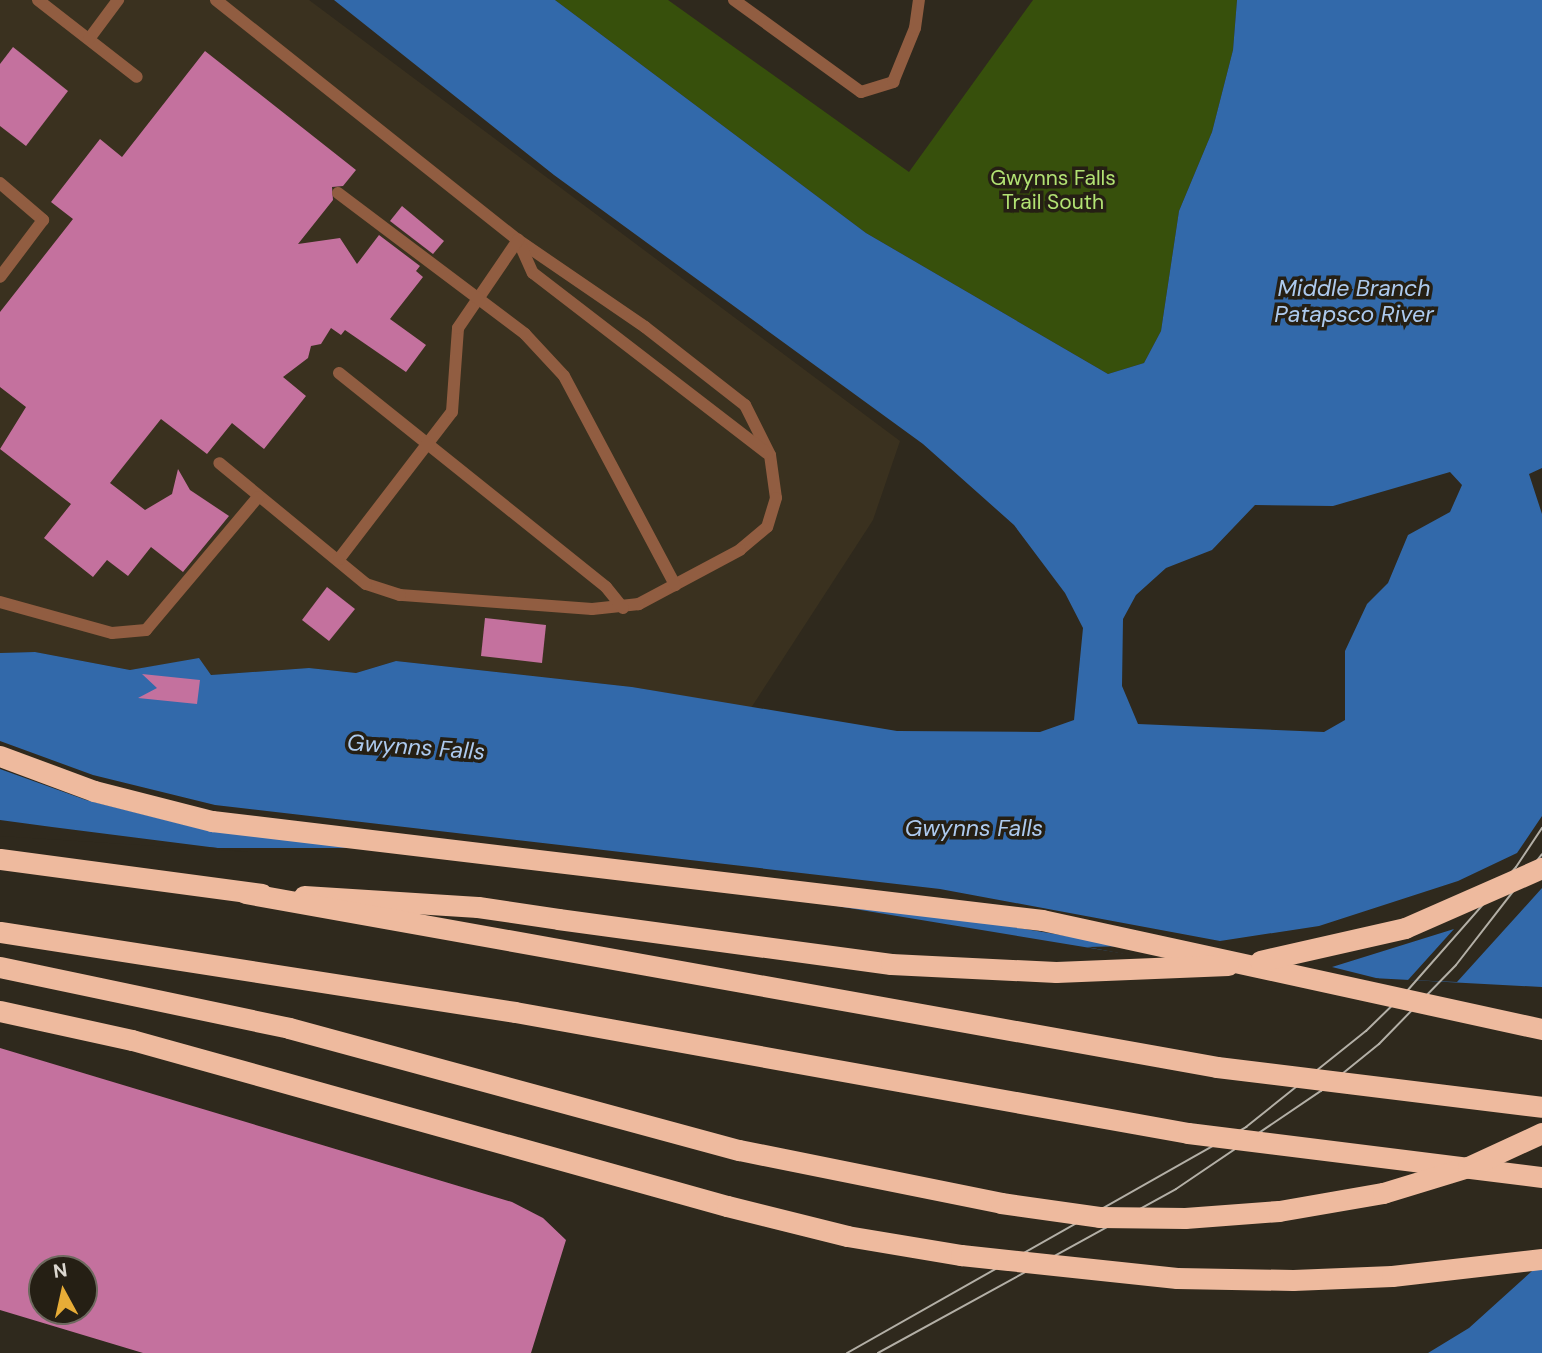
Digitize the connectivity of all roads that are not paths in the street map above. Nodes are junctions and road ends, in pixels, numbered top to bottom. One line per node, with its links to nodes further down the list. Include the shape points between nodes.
1 (38, 0): 6 (lane)
2 (118, 0): 6 (lane)
3 (216, 0): 10 (lane)
4 (734, 0): 5 (lane, via 861,92 893,82 915,28)
5 (919, 0)
6 (89, 39): 7 (lane)
7 (137, 77)
8 (0, 183): 11 (lane, via 43,220)
9 (338, 193): 18 (lane, bridge, via 525,334 564,376)
10 (518, 240): 13 (lane, via 463,316 454,358 453,412); 14 (lane, via 533,273); 14 (lane, via 645,327 745,405)
11 (0, 276)
12 (339, 373): 13 (lane)
13 (428, 449): 17 (lane); 20 (lane, via 606,587)
14 (770, 456): 18 (lane, via 776,498 767,527 740,550)
15 (219, 463): 16 (lane)
16 (258, 497): 17 (lane); 19 (lane, via 146,630 112,633)
17 (339, 559): 20 (lane, via 354,577 400,595)
18 (675, 585): 20 (lane)
19 (0, 602)
20 (623, 608)
21 (0, 756): 28 (highway, bridge, via 94,791 212,821 1042,920)
22 (0, 859): 24 (highway)
23 (1542, 868): 24 (highway, bridge, via 1452,911 1354,943 1230,965 1108,972 867,962 478,907)
24 (245, 892): 29 (highway, bridge, via 1217,1067)
25 (0, 932): 31 (highway, bridge, via 528,1014 1188,1133)
26 (0, 967): 30 (highway, bridge, via 289,1028 846,1175 1099,1217 1230,1216 1325,1205 1430,1181)
27 (0, 1011): 32 (highway, bridge, via 132,1040 727,1206 847,1236 961,1255 1114,1274 1293,1280)
28 (1542, 1029)
29 (1542, 1107)
30 (1542, 1133)
31 (1542, 1177)
32 (1542, 1259)

